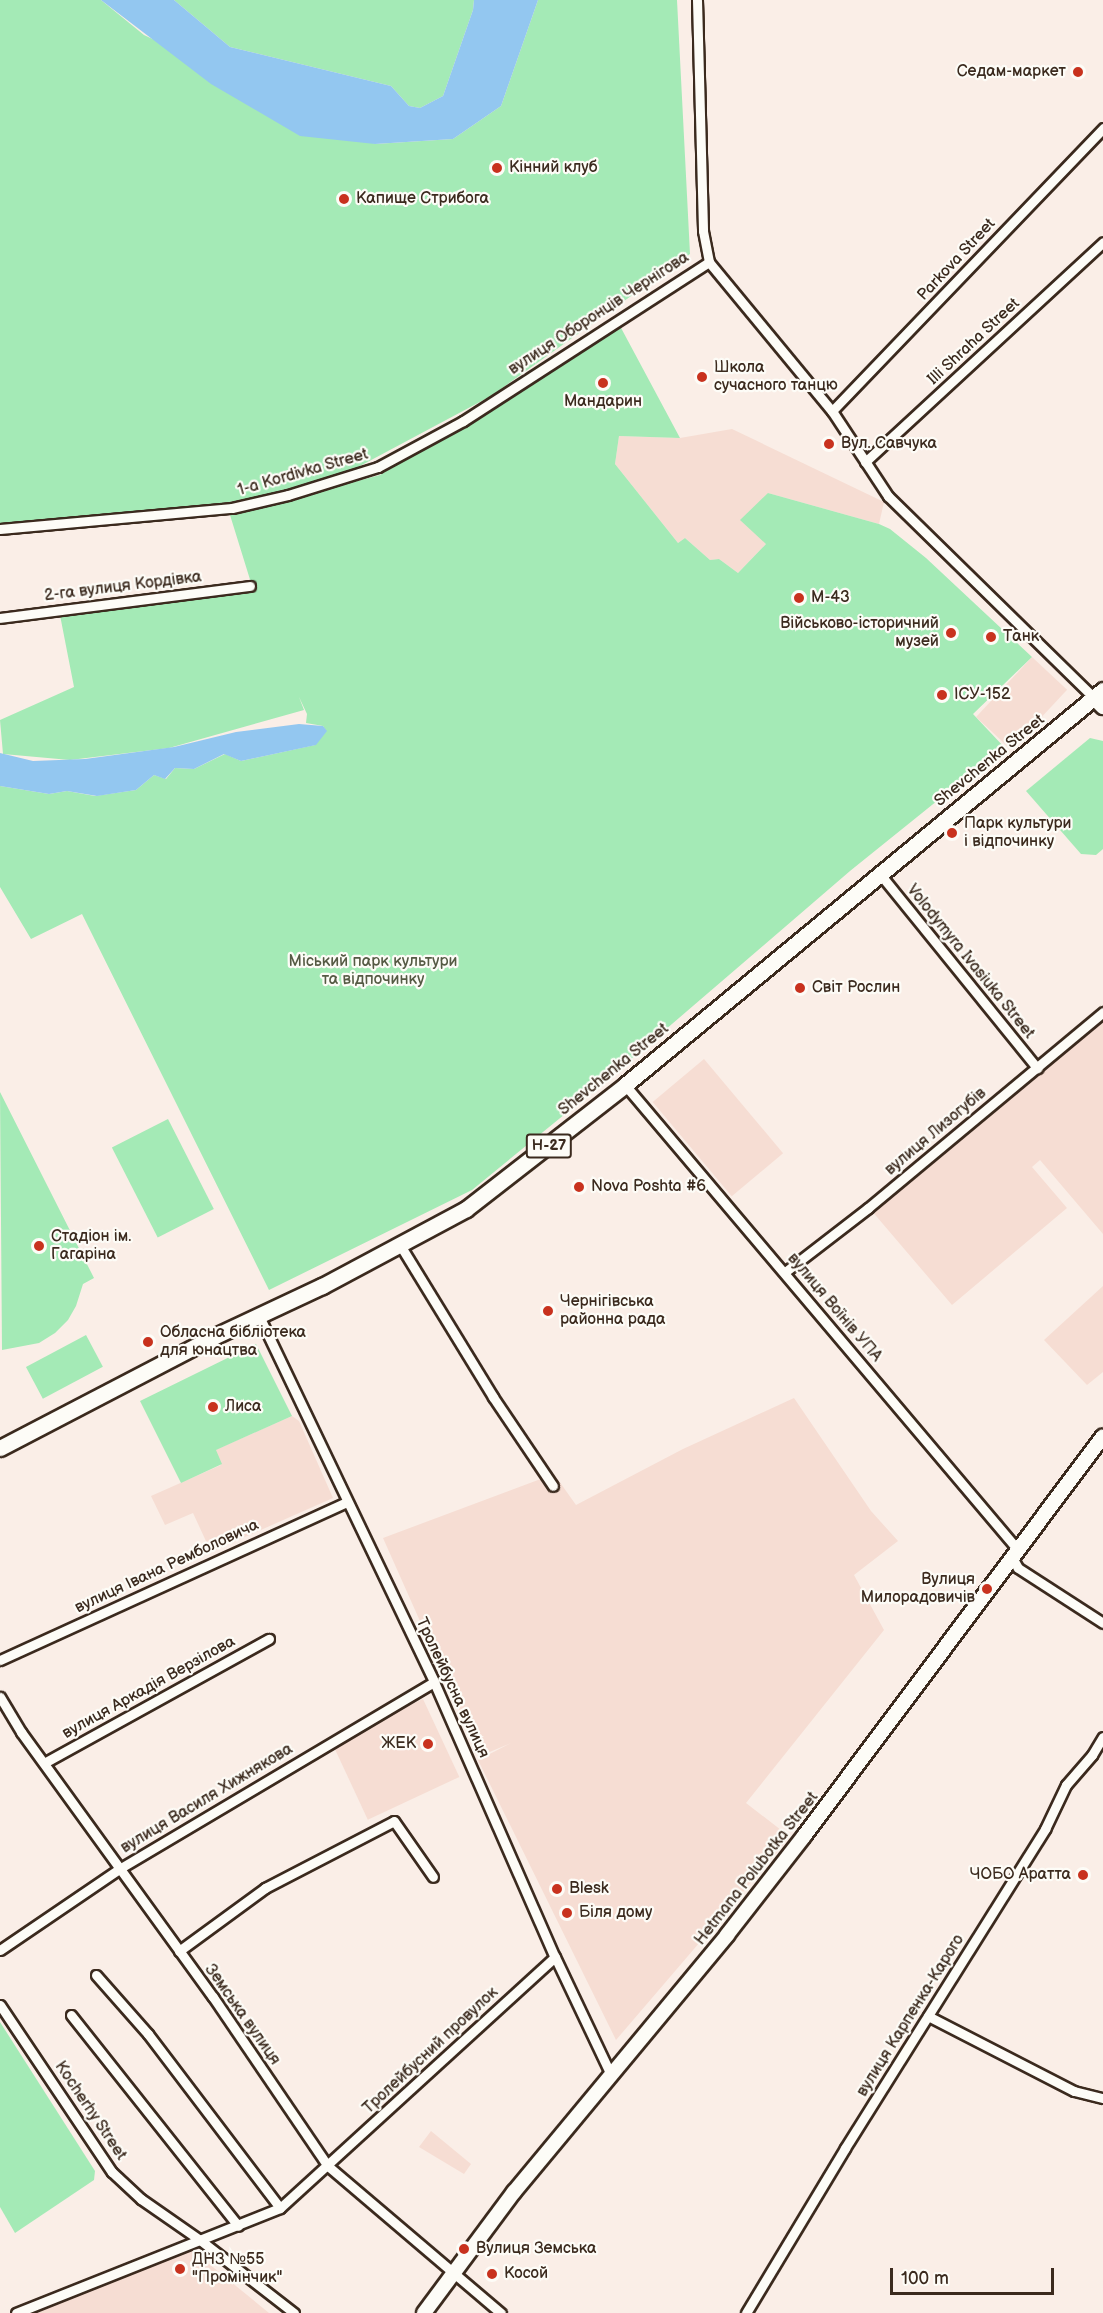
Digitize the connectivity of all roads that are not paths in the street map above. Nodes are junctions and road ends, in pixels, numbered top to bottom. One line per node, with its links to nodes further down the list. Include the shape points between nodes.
1 (697, 0): 4 (street, via 704,231)
2 (1102, 132): 6 (street, Parkova Street)
3 (1103, 242): 7 (street, Illi Shraha Street)
4 (709, 262): 5 (street, вулиця Оборонців Чернігова); 6 (street, вулиця Оборонців Чернігова)
5 (490, 404): 8 (street, 1-a Kordivka Street, via 378,467 270,500 232,508)
6 (832, 411): 7 (street, вулиця Оборонців Чернігова)
7 (865, 462): 11 (street, вулиця Оборонців Чернігова, via 888,496)
8 (0, 529)
9 (250, 586): 10 (street, 2-га вулиця Кордівка)
10 (0, 618)
11 (1100, 698): 12 (main road, Shevchenka Street / Н-27)
12 (880, 874): 14 (street, Volodymyra Ivasiuka Street); 15 (main road, Shevchenka Street / Н-27)
13 (1103, 1012): 14 (street, вулиця Лизогубів)
14 (1037, 1068): 17 (street, вулиця Лизогубів)
15 (625, 1085): 16 (main road, Shevchenka Street / Н-27, via 466,1209); 17 (street, вулиця Воїнів УПА)
16 (400, 1245): 18 (main road, Shevchenka Street / Н-27); 21 (street, via 493,1397)
17 (785, 1272): 23 (street, вулиця Воїнів УПА)
18 (259, 1316): 20 (main road, Shevchenka Street / Н-27); 22 (street, Тролейбусна вулиця)
19 (1103, 1436): 23 (street, Hetmana Polubotka Street)
20 (0, 1448)
21 (554, 1486)
22 (347, 1502): 26 (street, вулиця Івана Ремболовича); 27 (street, Тролейбусна вулиця)
23 (1016, 1555): 24 (street, вулиця Воїнів УПА, via 1018,1568); 40 (street, Hetmana Polubotka Street, via 734,1926)
24 (1103, 1623)
25 (269, 1640): 30 (street, вулиця Аркадія Верзілова)
26 (0, 1660)
27 (434, 1682): 31 (street, вулиця Василя Хижнякова); 35 (street, Тролейбусна вулиця)
28 (0, 1697): 30 (street, Земська вулиця)
29 (1103, 1737): 39 (street, вулиця Карпенка-Карого, via 1066,1785 1045,1829)
30 (44, 1763): 31 (street, Земська вулиця)
31 (119, 1869): 33 (street, вулиця Василя Хижнякова); 34 (street, Земська вулиця)
32 (433, 1877): 34 (street, via 394,1821 265,1888)
33 (0, 1950)
34 (179, 1951): 42 (street, Земська вулиця)
35 (555, 1957): 40 (street, Тролейбусна вулиця); 42 (street, Тролейбусний провулок)
36 (96, 1975): 43 (street, via 148,2034)
37 (0, 2005): 45 (street, Kocherhy Street, via 112,2172 141,2199)
38 (71, 2015): 44 (street)
39 (928, 2016): 41 (street, via 1074,2091); 51 (street, вулиця Карпенка-Карого)
40 (611, 2075): 46 (street, Hetmana Polubotka Street)
41 (1103, 2098)
42 (328, 2166): 43 (street); 46 (street, Земська вулиця)
43 (280, 2208): 44 (street)
44 (237, 2226): 45 (street)
45 (200, 2240): 47 (street); 48 (street, Kocherhy Street)
46 (452, 2273): 49 (street, Hetmana Polubotka Street); 50 (street, Земська вулиця)
47 (16, 2313)
48 (294, 2313)
49 (424, 2313)
50 (501, 2313)
51 (746, 2313)

